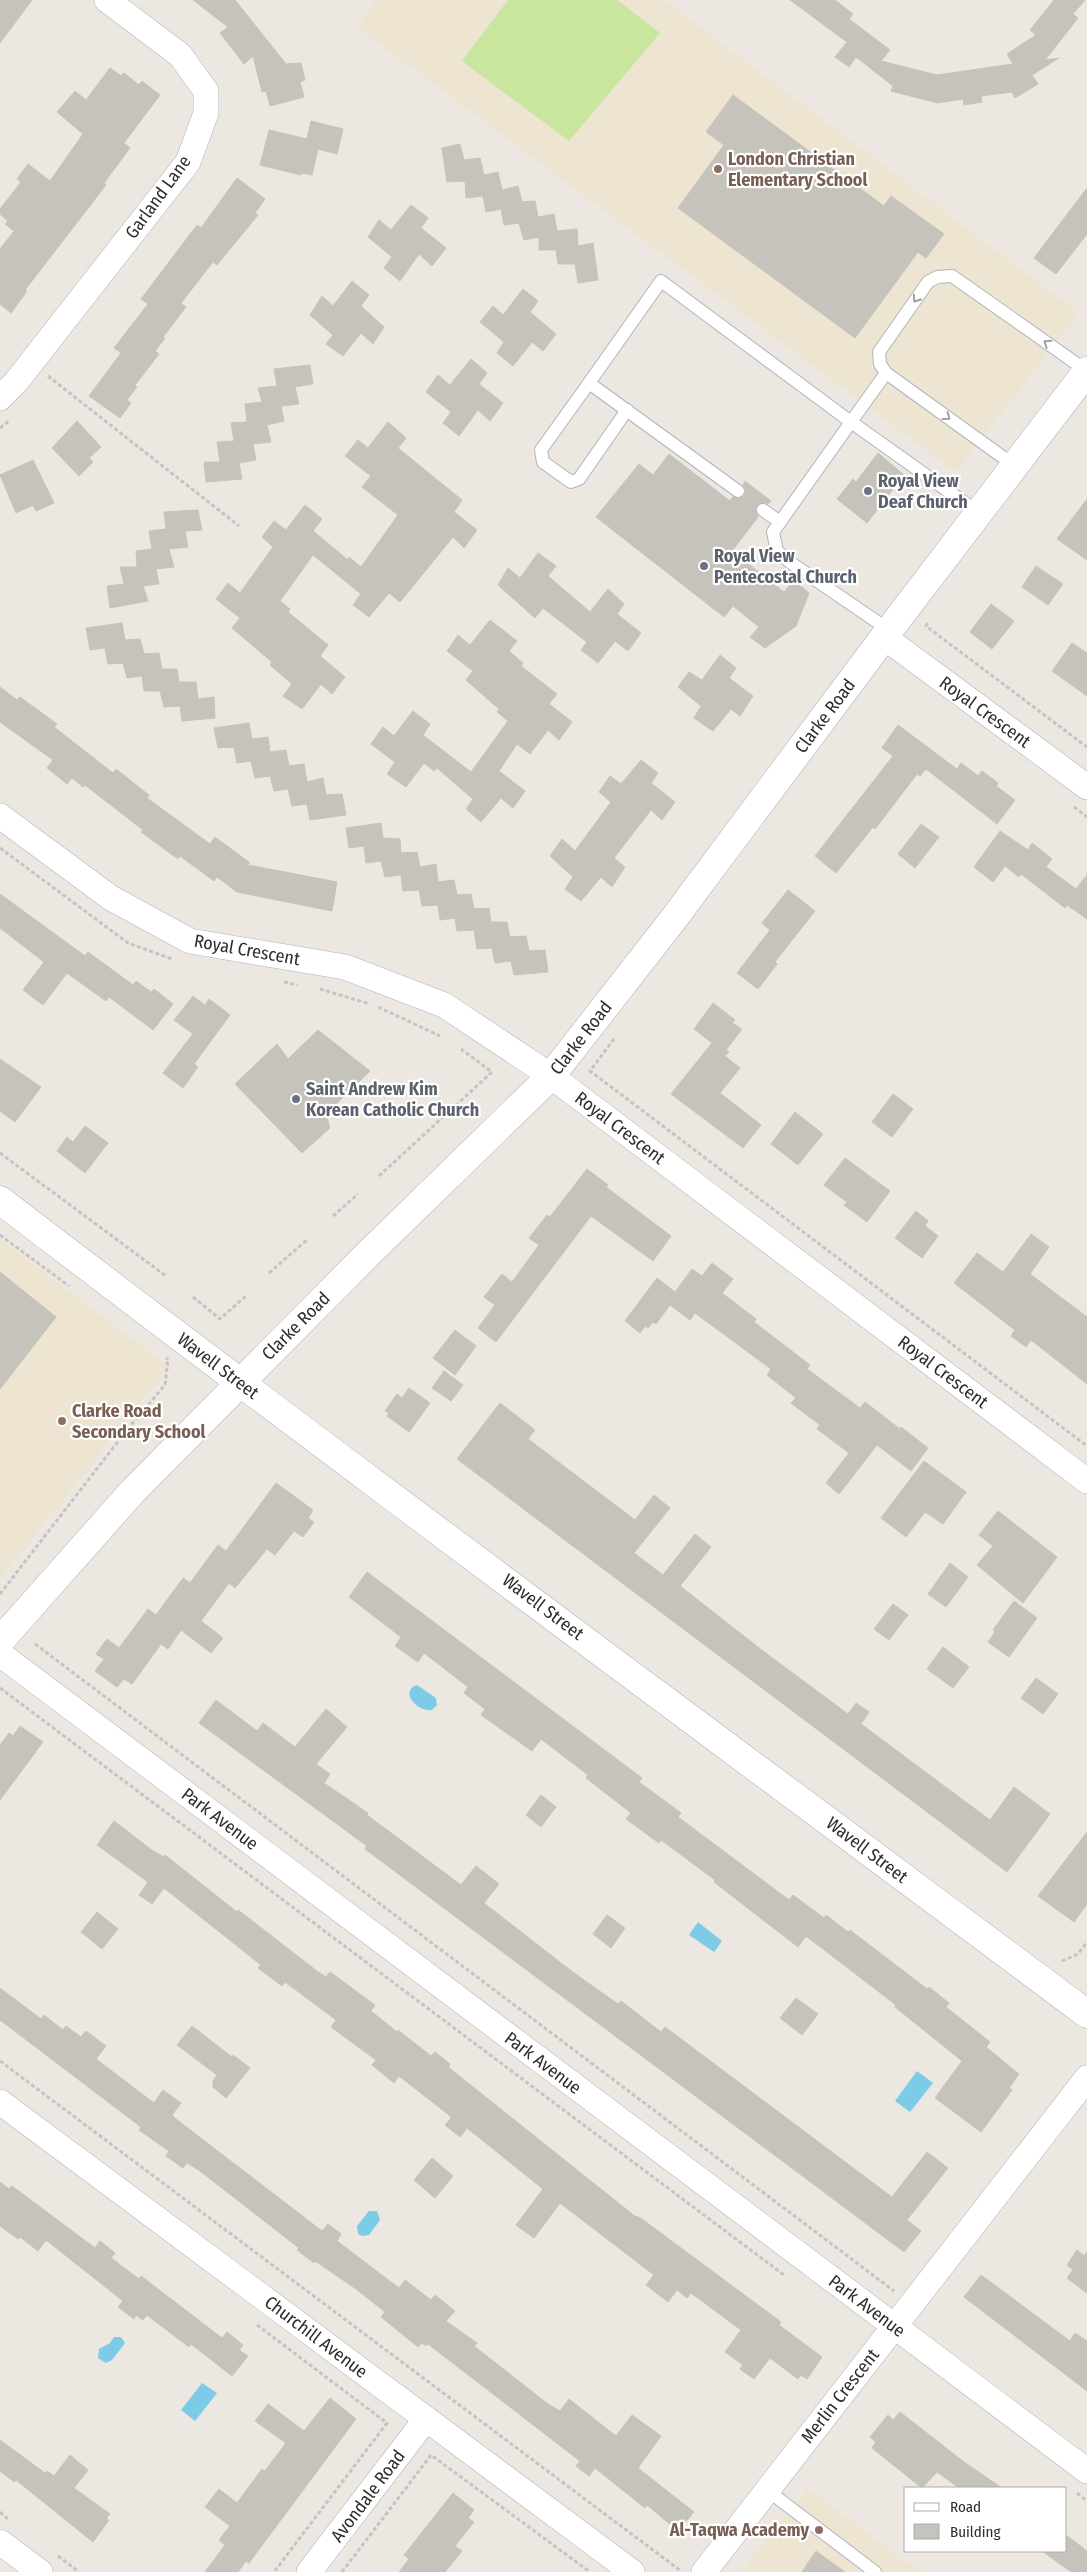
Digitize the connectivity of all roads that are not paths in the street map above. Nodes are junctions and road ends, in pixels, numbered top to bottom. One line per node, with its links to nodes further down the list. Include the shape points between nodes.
1 (107, 0): 5 (street, Garland Lane, via 180,55 206,91 206,113 188,162 16,382)
2 (1087, 371): 3 (lane, one-way to 3, via 952,276 928,282 879,352 880,364); 8 (main road, Clarke Road)
3 (886, 373): 7 (lane); 8 (lane, one-way to 8)
4 (589, 383): 6 (lane); 6 (lane, via 541,450 543,462 571,482 579,479); 7 (lane, via 661,281)
5 (0, 398)
6 (627, 410): 9 (lane)
7 (851, 422): 11 (lane); 12 (lane)
8 (1015, 466): 11 (main road, Clarke Road)
9 (738, 490)
10 (763, 510): 12 (lane)
11 (979, 513): 13 (main road, Clarke Road)
12 (780, 522): 13 (lane, via 773,532 777,551)
13 (886, 634): 14 (street, Royal Crescent); 16 (main road, Clarke Road, via 672,921)
14 (1087, 787)
15 (0, 816): 16 (street, Royal Crescent, via 111,898 190,941 345,967 444,1004)
16 (551, 1076): 18 (main road, Clarke Road); 19 (street, Royal Crescent)
17 (0, 1200): 18 (main road, Wavell Street)
18 (240, 1384): 20 (main road, Clarke Road, via 132,1492); 22 (main road, Wavell Street)
19 (1087, 1482)
20 (0, 1641)
21 (0, 1654): 25 (street, Park Avenue)
22 (1087, 2014)
23 (1087, 2078): 25 (street, Merlin Crescent)
24 (0, 2102): 26 (street, Churchill Avenue)
25 (894, 2326): 27 (street, Park Avenue); 28 (street, Merlin Crescent)
26 (426, 2419): 31 (street, Avondale Road); 32 (street, Churchill Avenue)
27 (1079, 2480)
28 (767, 2490): 33 (street, Merlin Crescent); 34 (lane)
29 (0, 2542): 30 (street)
30 (40, 2572)
31 (310, 2572)
32 (632, 2572)
33 (704, 2572)
34 (875, 2572)

